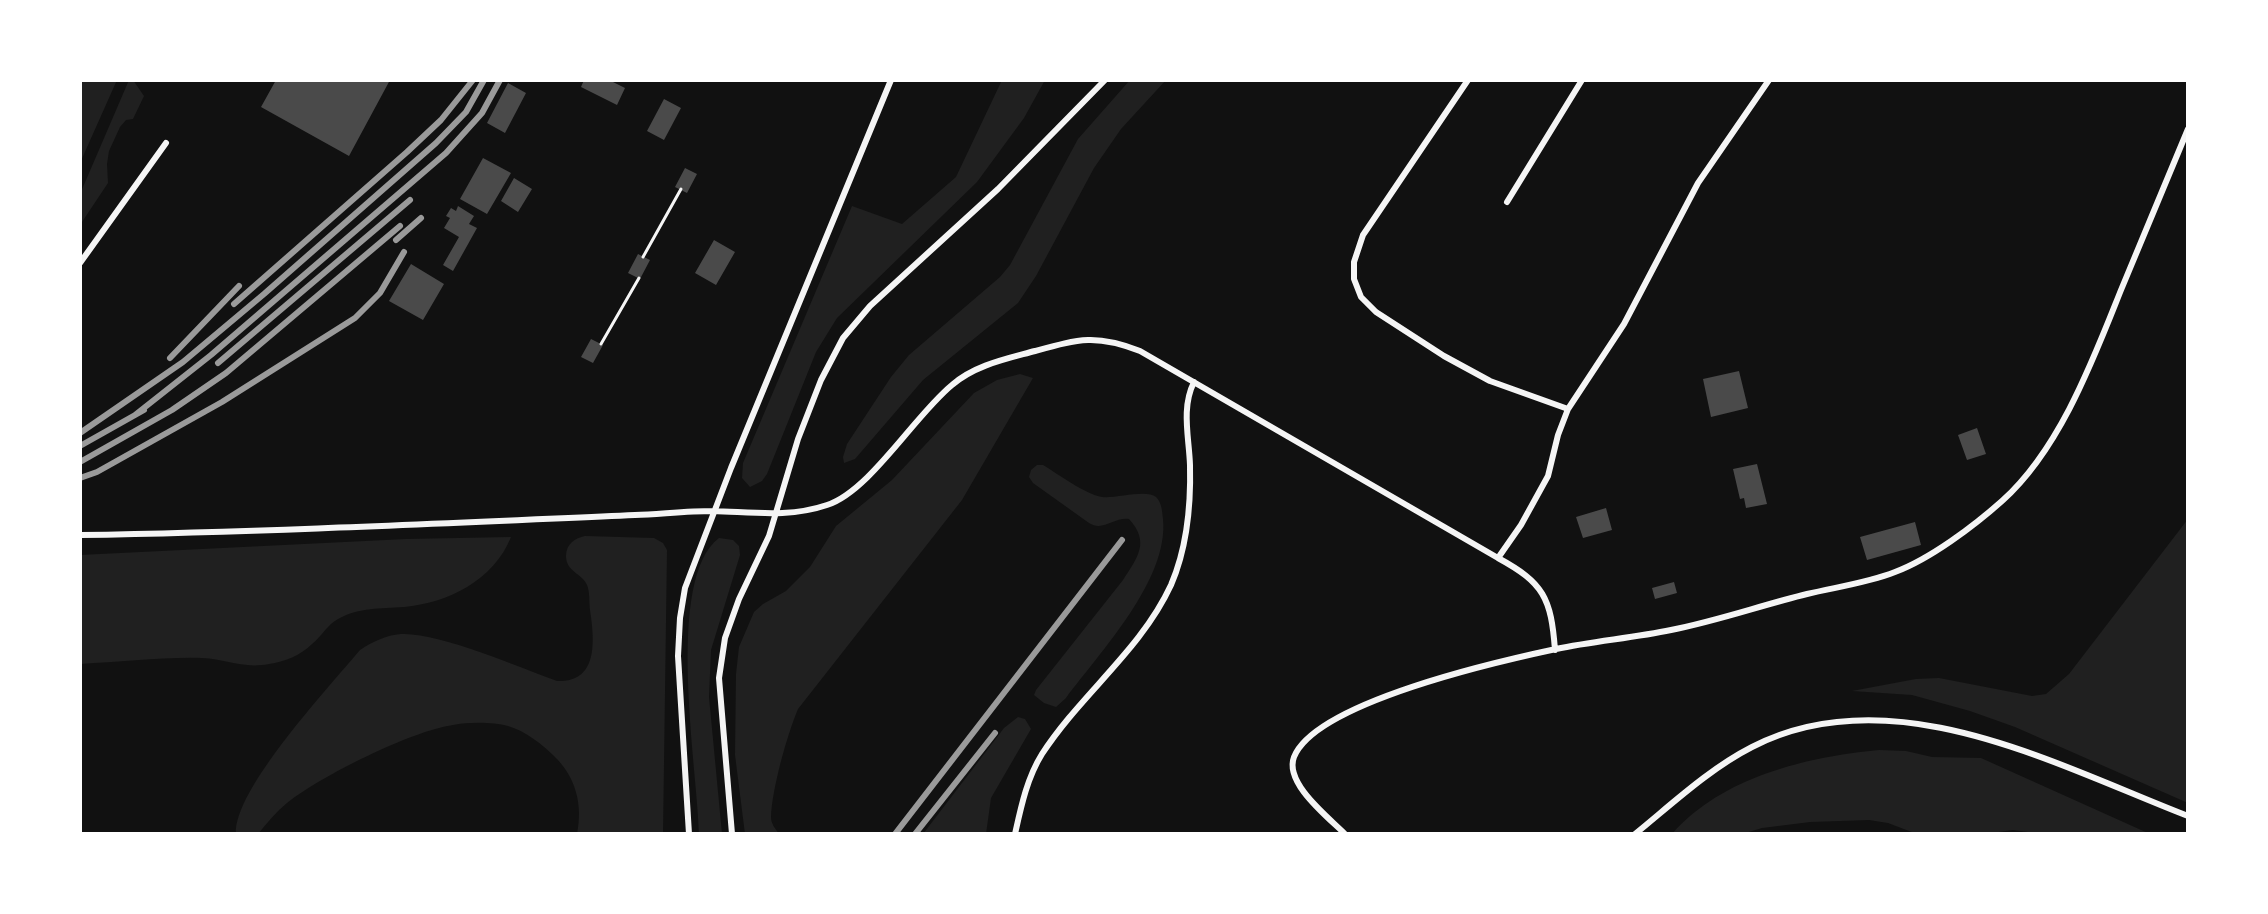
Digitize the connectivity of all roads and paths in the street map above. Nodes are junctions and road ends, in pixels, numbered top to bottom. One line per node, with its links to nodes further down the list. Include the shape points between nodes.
1 (891, 80): 17 (lane)
2 (1105, 80): 18 (lane, via 853,324 813,400)
3 (1468, 80): 16 (lane, via 1363,235 1354,279 1367,304 1395,326 1490,381)
4 (1570, 80): 6 (lane)
5 (1769, 80): 16 (lane, via 1698,183 1624,324)
6 (1580, 83): 10 (lane)
7 (2188, 129): 21 (lane, via 2084,380 2035,463 1999,504 1895,572 1676,629)
8 (166, 143): 12 (lane)
9 (681, 189): 11 (path)
10 (1507, 202)
11 (643, 257)
12 (80, 263)
13 (639, 278): 14 (path)
14 (601, 344)
15 (1194, 382): 18 (lane, via 1140,351 1104,339 988,364 952,385 851,492 827,505); 20 (lane); 25 (lane, via 1187,402 1188,518 1172,582 1133,643 1042,754)
16 (1568, 409): 20 (lane, via 1548,476)
17 (713, 511): 18 (lane); 19 (lane); 23 (lane, via 685,588 680,618 678,675)
18 (775, 514): 24 (lane, via 720,659)
19 (80, 535)
20 (1498, 558): 21 (lane, via 1531,578 1544,594)
21 (1555, 650): 26 (lane, via 1373,701 1314,734 1298,750 1293,772 1299,786)
22 (2188, 816): 27 (lane, via 1968,732 1876,720 1808,729 1753,747 1712,772)
23 (689, 834)
24 (732, 834)
25 (1015, 834)
26 (1344, 834)
27 (1635, 834)

